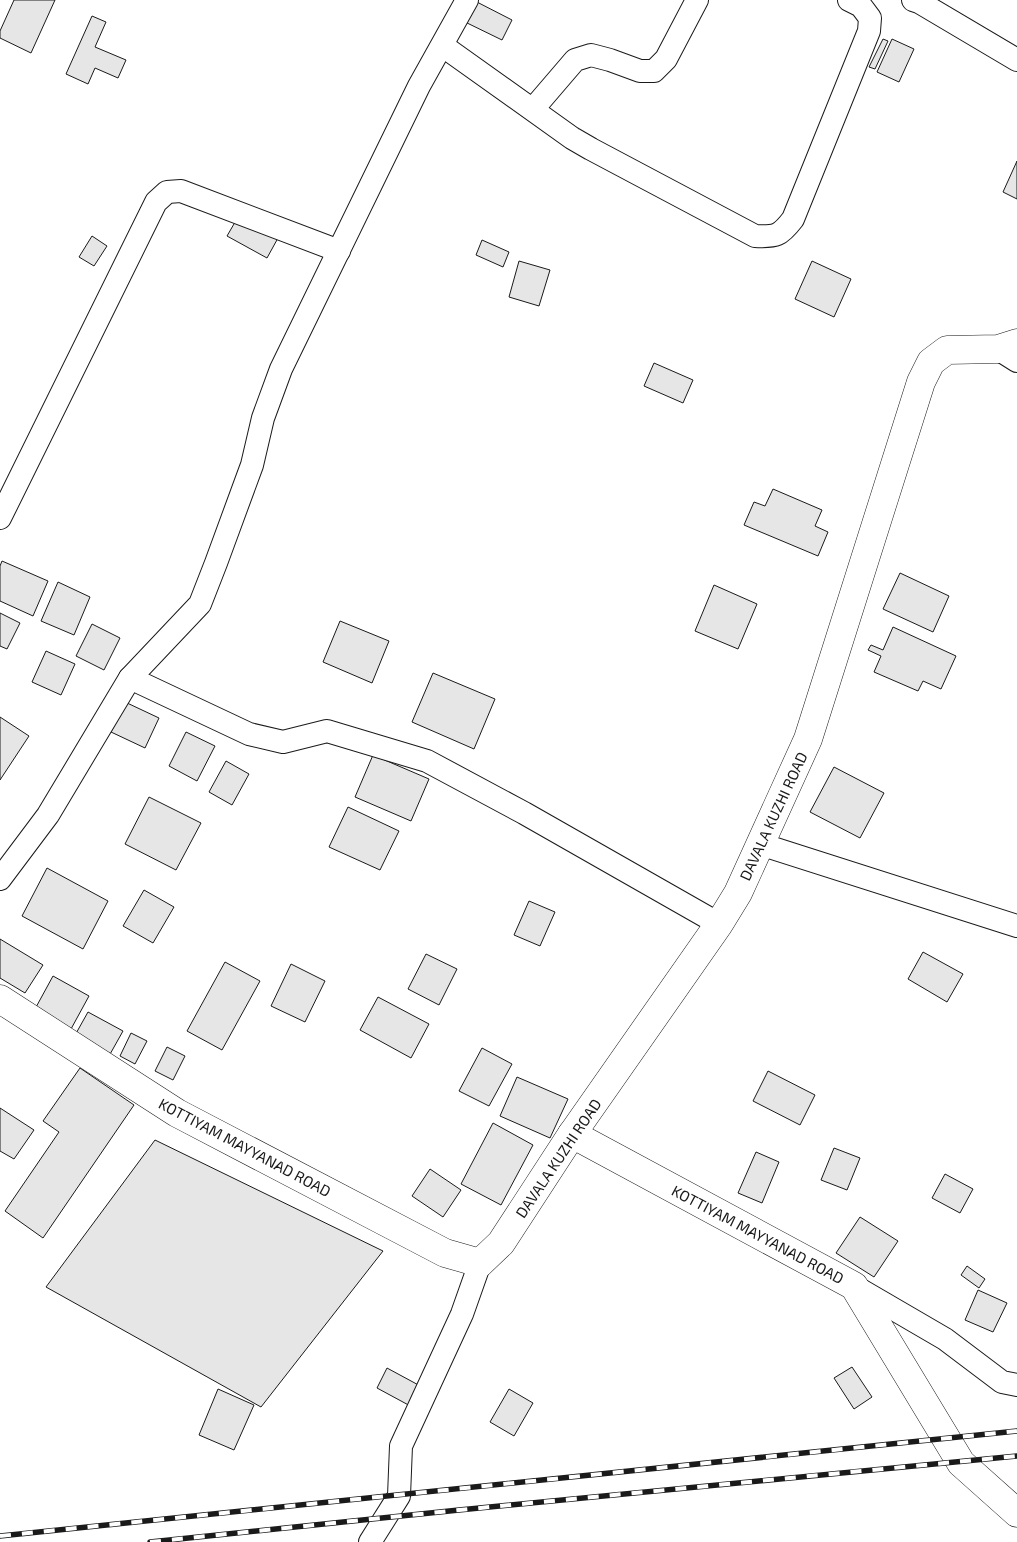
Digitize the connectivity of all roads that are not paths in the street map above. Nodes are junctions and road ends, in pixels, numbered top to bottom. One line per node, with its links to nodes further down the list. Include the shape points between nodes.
1 (468, 0): 5 (street)
2 (697, 0): 7 (street, via 666,59 654,71 640,72 591,55 575,60)
3 (849, 0): 7 (street, via 861,6 870,18 869,31 793,219 773,237 755,236 591,149)
4 (912, 0): 6 (street)
5 (443, 46): 7 (street); 8 (street, via 419,86)
6 (1017, 60)
7 (533, 109)
8 (339, 251): 10 (street, via 181,191 167,192 156,202); 11 (street, via 281,369 263,418 252,465 200,604)
9 (1011, 351): 12 (street, DAVALA KUZHI ROAD, via 947,350 931,362 921,382 808,739)
10 (0, 518)
11 (130, 678): 13 (street, via 48,814); 14 (street, via 249,734 283,742 327,731 427,761)
12 (760, 844): 14 (street, DAVALA KUZHI ROAD, via 738,893); 15 (street)
13 (0, 879)
14 (719, 924): 17 (street, DAVALA KUZHI ROAD)
15 (1017, 926)
16 (0, 999): 18 (street, KOTTIYAM MAYYANAD ROAD, via 177,1113 446,1253)
17 (572, 1134): 18 (street, DAVALA KUZHI ROAD, via 502,1243); 19 (street, KOTTIYAM MAYYANAD ROAD)
18 (480, 1263): 22 (street, via 462,1314 400,1446 399,1496)
19 (854, 1286): 20 (street, via 945,1339 1002,1382); 21 (street, KOTTIYAM MAYYANAD ROAD, via 961,1463)
20 (1017, 1385)
21 (1017, 1513)
22 (370, 1542)

